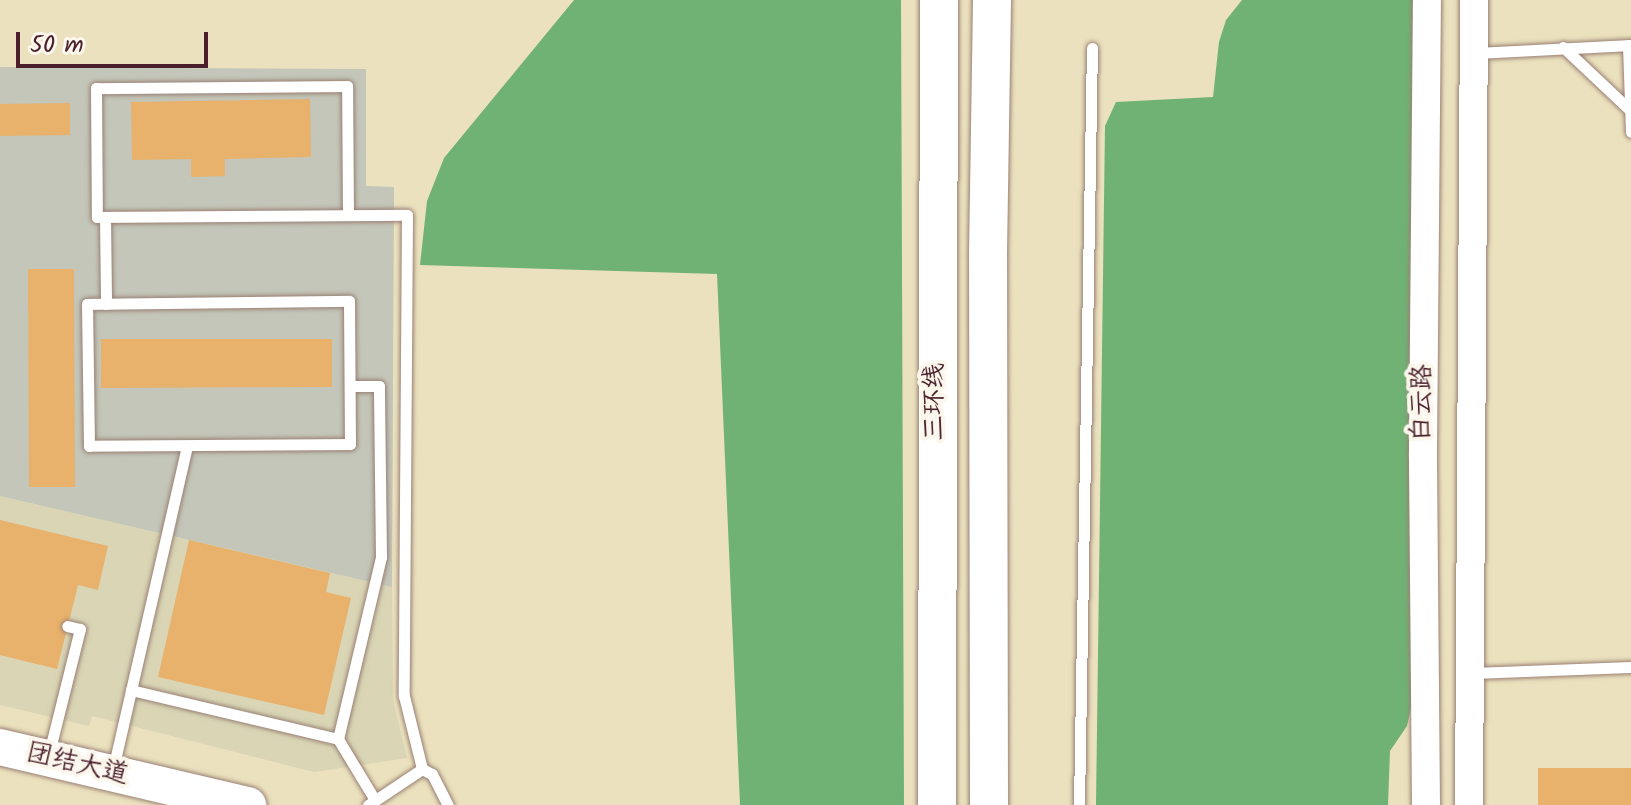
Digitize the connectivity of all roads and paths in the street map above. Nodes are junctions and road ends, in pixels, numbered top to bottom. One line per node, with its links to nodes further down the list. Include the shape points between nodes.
1 (939, 0): 28 (highway, 三环线, bridge)
2 (992, 0): 29 (highway, bridge)
3 (1427, 0): 31 (street, 白云路)
4 (1474, 0): 8 (street, 白云路)
5 (1629, 45): 6 (lane); 9 (lane)
6 (1563, 47): 8 (lane); 9 (lane)
7 (1092, 48): 30 (lane)
8 (1473, 53): 18 (street, 白云路)
9 (1631, 111): 10 (lane)
10 (1631, 132)
11 (348, 215): 12 (lane); 12 (lane, via 347,86 96,88 97,217); 23 (lane, via 407,215 404,696)
12 (105, 217): 13 (lane)
13 (106, 304): 14 (lane, via 349,301); 15 (lane, via 87,304 89,446)
14 (350, 386): 15 (lane, via 350,444); 20 (lane, via 379,386 381,557)
15 (187, 446): 19 (lane)
16 (67, 626): 22 (lane, via 80,629)
17 (1631, 667): 18 (lane)
18 (1471, 673): 32 (street, 白云路)
19 (131, 690): 20 (lane); 24 (lane)
20 (338, 739): 25 (lane)
21 (0, 747): 22 (main road, 团结大道)
22 (48, 758): 24 (main road, 团结大道)
23 (422, 769): 25 (lane); 27 (lane, via 432,774)
24 (112, 773): 26 (main road, 团结大道)
25 (372, 803)
26 (248, 805)
27 (448, 805)
28 (937, 805)
29 (989, 805)
30 (1079, 805)
31 (1426, 805)
32 (1469, 805)

